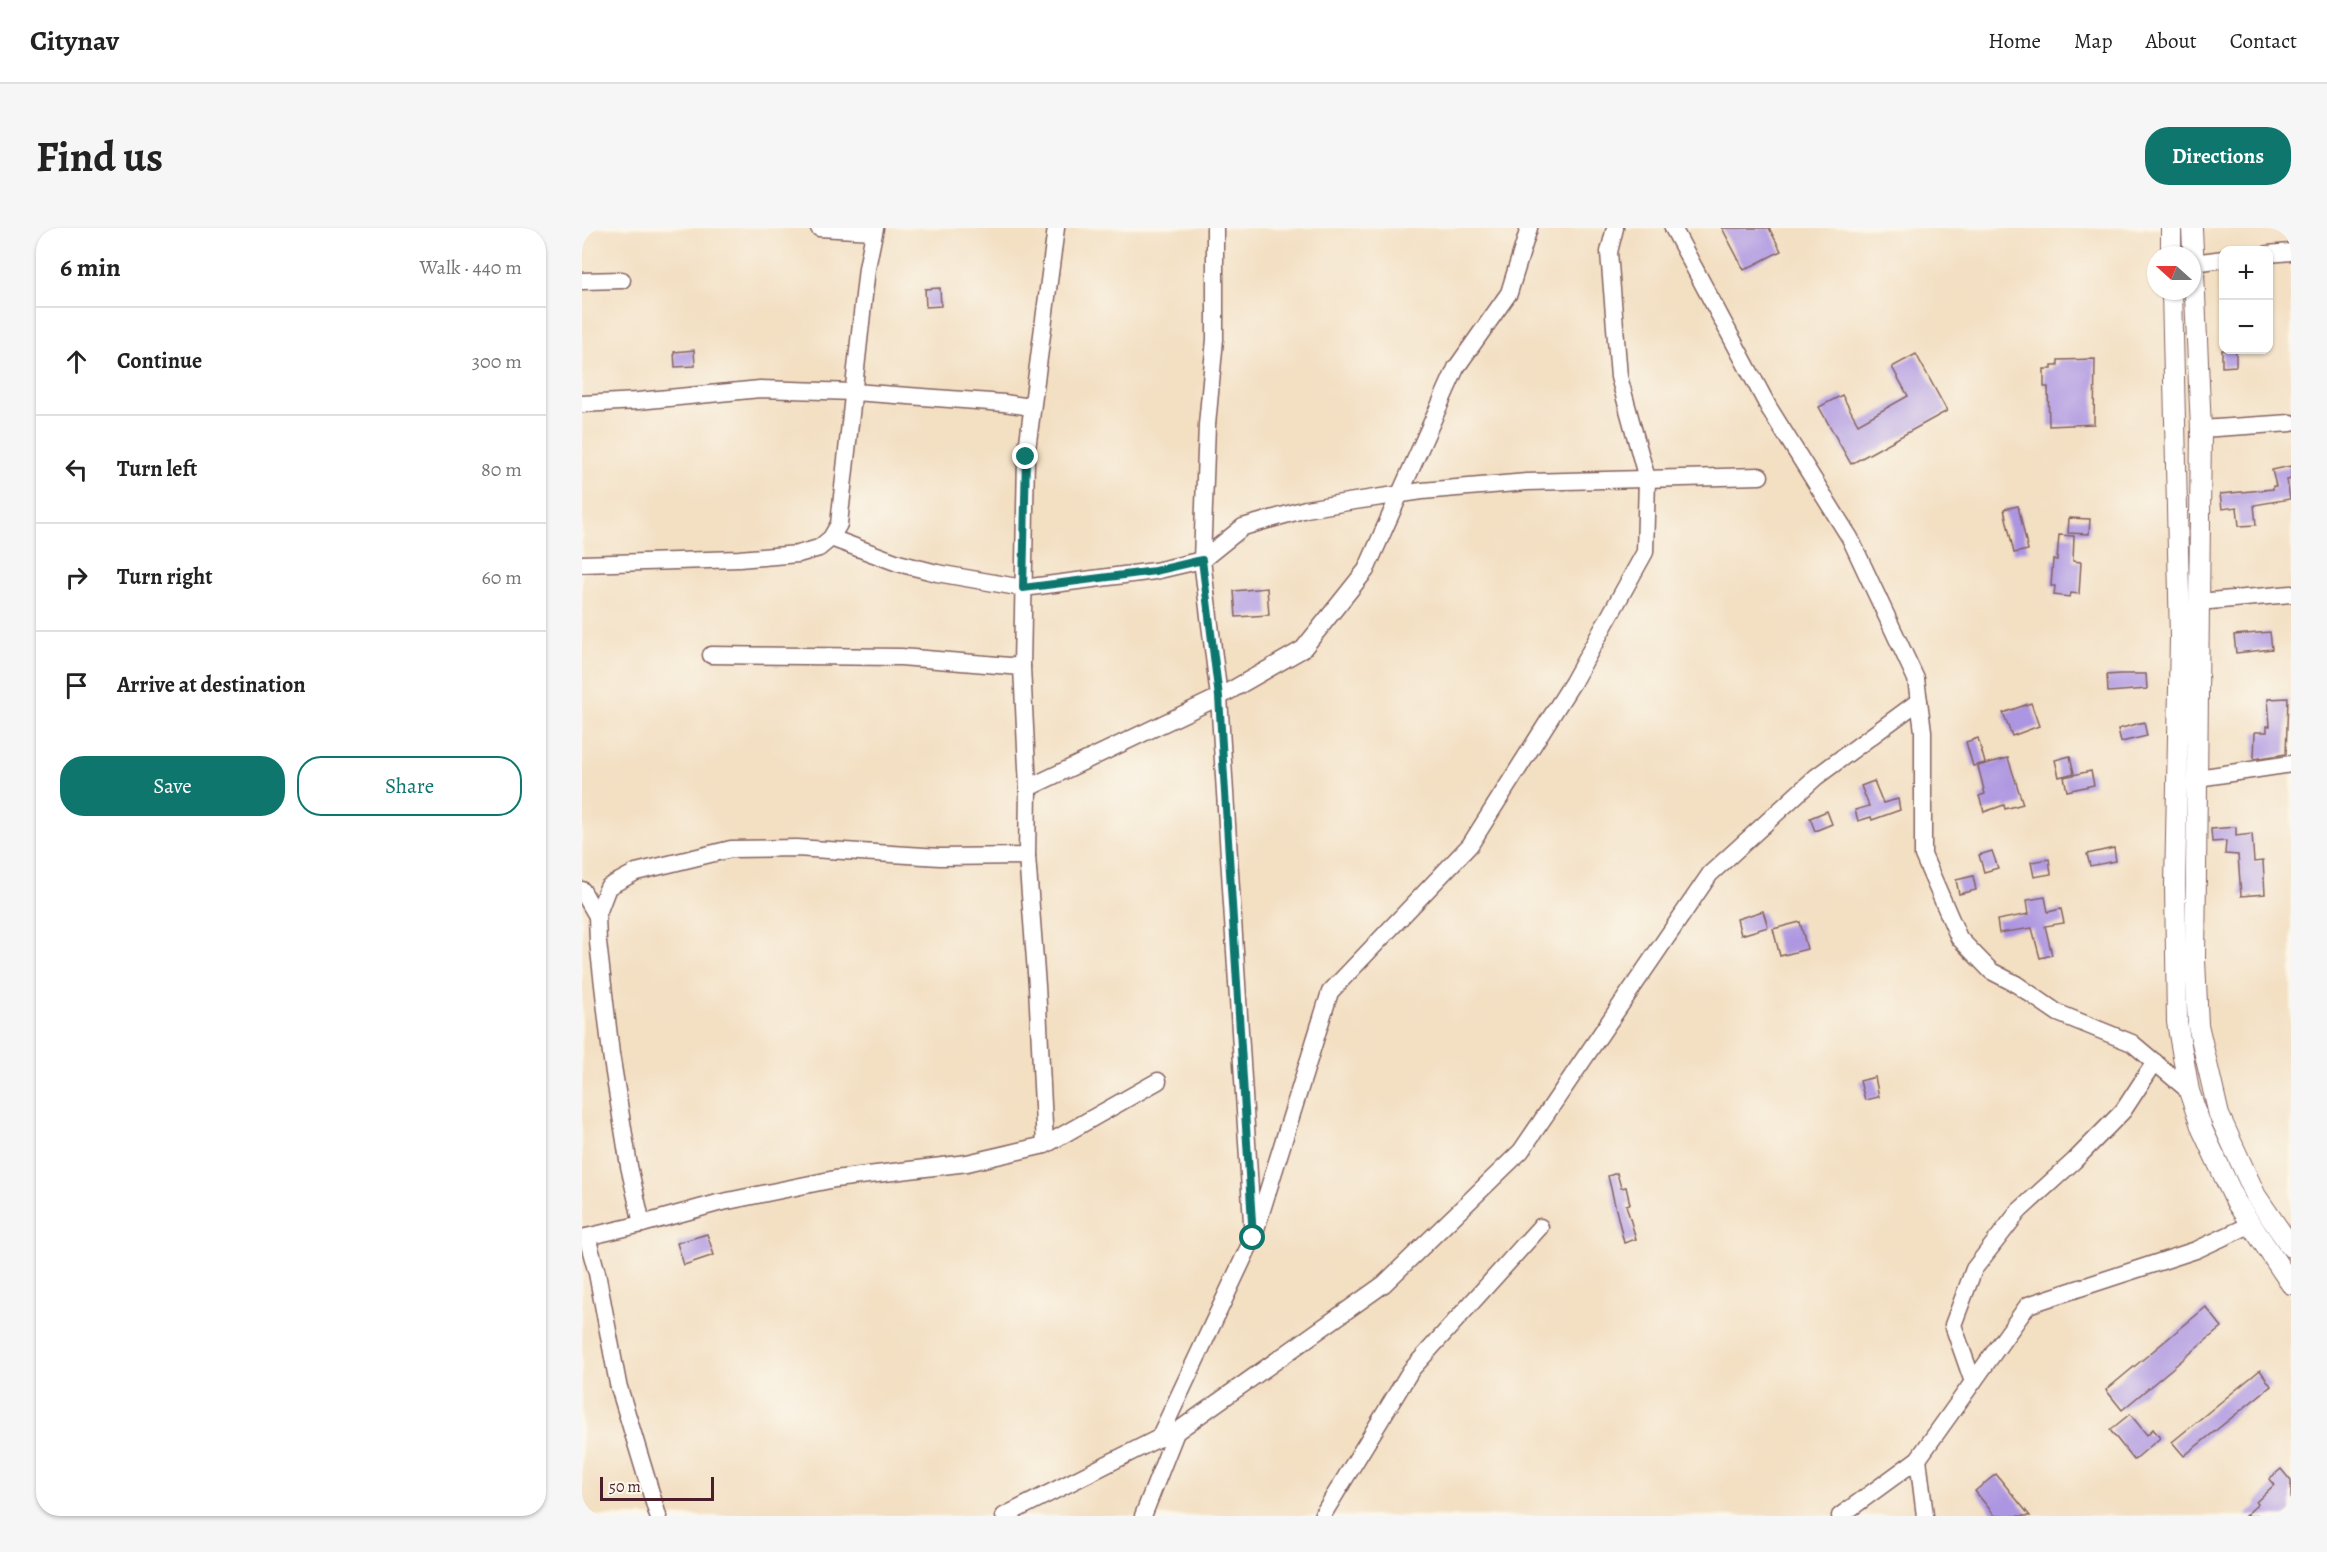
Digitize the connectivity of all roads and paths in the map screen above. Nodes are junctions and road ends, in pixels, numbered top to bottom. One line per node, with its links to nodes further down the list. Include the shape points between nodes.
1 (819, 228): 9 (street)
2 (1056, 228): 22 (street)
3 (1215, 228): 29 (street, via 1215,339)
4 (1529, 228): 27 (street, via 1509,293 1456,368)
5 (1615, 228): 26 (street, via 1609,252 1619,377)
6 (1673, 228): 37 (street, via 1769,408 1850,538 1917,679)
7 (2171, 228): 10 (street)
8 (2192, 228): 11 (street)
9 (874, 229): 20 (street)
10 (2171, 246)
11 (2193, 246)
12 (2291, 252): 13 (street)
13 (2273, 254)
14 (2219, 260): 15 (street)
15 (2201, 262)
16 (582, 280): 17 (street)
17 (622, 280)
18 (2172, 300): 40 (street, via 2180,638)
19 (2195, 300): 24 (street)
20 (854, 392): 21 (street, via 760,389); 22 (street); 28 (street, via 839,524)
21 (582, 404)
22 (1031, 407): 31 (street)
23 (2291, 423): 24 (street)
24 (2200, 429): 33 (street)
25 (1760, 476): 26 (street)
26 (1647, 479): 27 (street, via 1527,482); 54 (street, via 1645,552 1572,682 1470,845 1330,992)
27 (1401, 494): 29 (street, via 1306,509 1243,527); 36 (street, via 1366,570 1303,649)
28 (831, 538): 30 (street, via 819,548 798,554); 31 (street, via 898,563)
29 (1202, 560): 31 (street, via 1155,571); 36 (street)
30 (582, 564)
31 (1023, 588): 35 (street)
32 (2291, 594): 33 (street)
33 (2198, 602): 39 (street)
34 (711, 655): 35 (street, via 901,657)
35 (1022, 667): 41 (street)
36 (1219, 697): 41 (street); 54 (street)
37 (1919, 701): 46 (street, via 1923,731 1923,855 1959,938 1991,972 2058,1013 2132,1043); 58 (street, via 1815,777 1710,874 1521,1151 1384,1284)
38 (2291, 764): 39 (street)
39 (2198, 778): 42 (street)
40 (2177, 781): 42 (street); 48 (street, via 2175,988)
41 (1028, 788): 43 (street)
42 (2198, 801): 55 (street, via 2198,1025 2219,1115 2256,1196)
43 (1027, 856): 45 (street, via 940,857 796,848 731,849 636,872 608,887); 49 (street)
44 (583, 894): 45 (street)
45 (597, 916): 50 (street, via 611,1054)
46 (2156, 1062): 48 (street); 57 (street, via 2123,1111 2019,1211 1974,1269 1953,1325)
47 (1158, 1081): 49 (street)
48 (2189, 1091): 51 (street, via 2202,1129)
49 (1046, 1145): 50 (street, via 967,1163 836,1179 718,1203)
50 (642, 1224): 53 (street)
51 (2250, 1225): 56 (street); 57 (street, via 2196,1250 2028,1305)
52 (1540, 1227): 64 (street, via 1412,1370)
53 (585, 1237): 61 (street, via 597,1273 618,1384)
54 (1253, 1238): 59 (street)
55 (2291, 1247)
56 (2291, 1284)
57 (1973, 1382): 60 (street)
58 (1176, 1432): 59 (street); 63 (street)
59 (1159, 1438): 62 (street)
60 (1918, 1459): 65 (street); 66 (street)
61 (658, 1516)
62 (1004, 1516)
63 (1143, 1516)
64 (1322, 1516)
65 (1840, 1516)
66 (1924, 1516)

